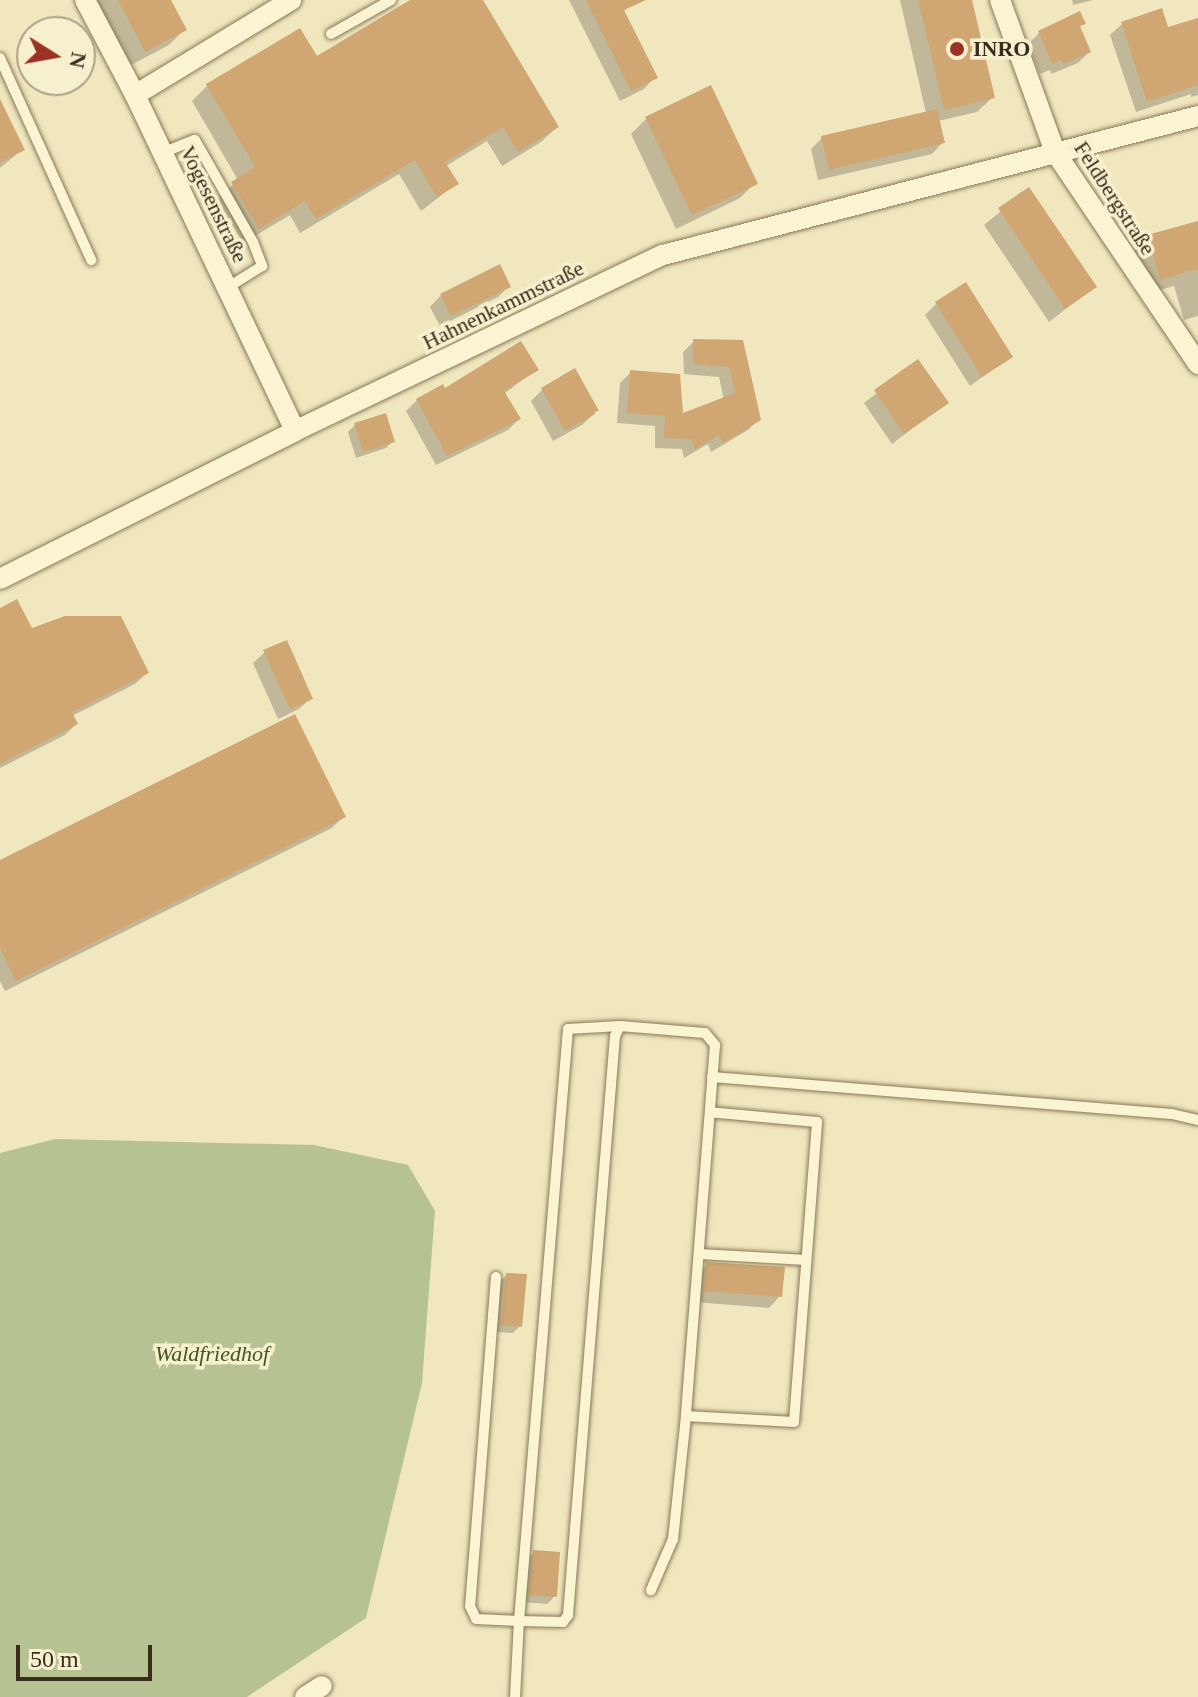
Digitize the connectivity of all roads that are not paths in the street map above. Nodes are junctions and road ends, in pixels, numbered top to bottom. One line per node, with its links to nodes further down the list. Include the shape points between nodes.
1 (85, 0): 7 (street, Vogesenstraße)
2 (291, 0): 7 (street)
3 (391, 0): 5 (lane)
4 (1000, 0): 9 (street, Feldbergstraße)
5 (331, 34)
6 (0, 58): 11 (lane)
7 (135, 95): 10 (street, Vogesenstraße)
8 (1198, 116): 9 (street, Hahnenkammstraße)
9 (1055, 152): 13 (street, Feldbergstraße); 14 (street, Hahnenkammstraße, via 663,255)
10 (162, 153): 12 (street, Vogesenstraße); 12 (lane, via 195,140 253,242 262,266)
11 (91, 260)
12 (227, 288): 14 (street, Vogesenstraße)
13 (1198, 364)
14 (295, 431): 15 (street, Hahnenkammstraße)
15 (0, 579)
16 (620, 1026): 17 (lane, via 705,1033 715,1045); 25 (lane, via 615,1036 568,1615 563,1622); 25 (lane, via 568,1029)
17 (712, 1077): 18 (lane); 19 (lane, via 1156,1112)
18 (710, 1112): 20 (lane); 21 (lane, via 817,1122)
19 (1198, 1120)
20 (700, 1254): 21 (lane); 23 (lane)
21 (806, 1260): 23 (lane, via 794,1422)
22 (496, 1277): 25 (lane, via 470,1606 476,1619)
23 (686, 1416): 24 (lane, via 673,1539)
24 (651, 1590)
25 (519, 1621): 26 (lane)
26 (515, 1697)

